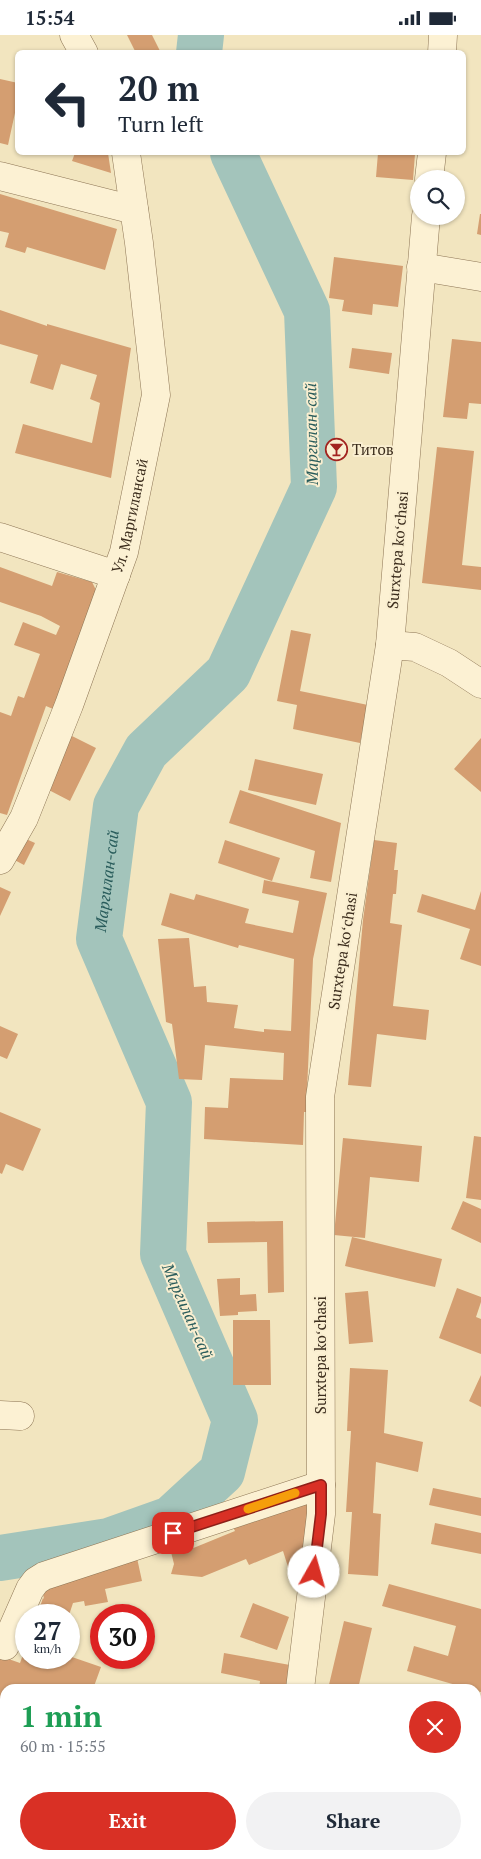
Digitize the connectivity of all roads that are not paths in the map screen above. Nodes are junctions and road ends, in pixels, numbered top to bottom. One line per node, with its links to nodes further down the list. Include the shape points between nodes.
1 (74, 35): 3 (street)
2 (443, 35): 4 (street)
3 (82, 50)
4 (442, 50)
5 (126, 155): 9 (street, Ул. Маргилансай)
6 (432, 155): 7 (street)
7 (431, 170)
8 (0, 176): 9 (street)
9 (134, 210): 14 (street, Ул. Маргилансай, via 156,395 124,552)
10 (425, 225): 11 (street, Surxtepa koʻchasi)
11 (421, 267): 12 (street); 15 (street, Surxtepa koʻchasi)
12 (481, 277)
13 (0, 537): 14 (street)
14 (116, 575): 17 (street, Ул. Маргилансай, via 70,705 31,801)
15 (390, 645): 16 (street, via 415,647 449,663); 18 (street, Surxtepa koʻchasi, via 320,1097)
16 (481, 684)
17 (0, 860)
18 (321, 1485): 19 (street, via 44,1576 30,1589); 20 (street, Surxtepa koʻchasi, via 321,1514)
19 (5, 1646)
20 (301, 1684)

